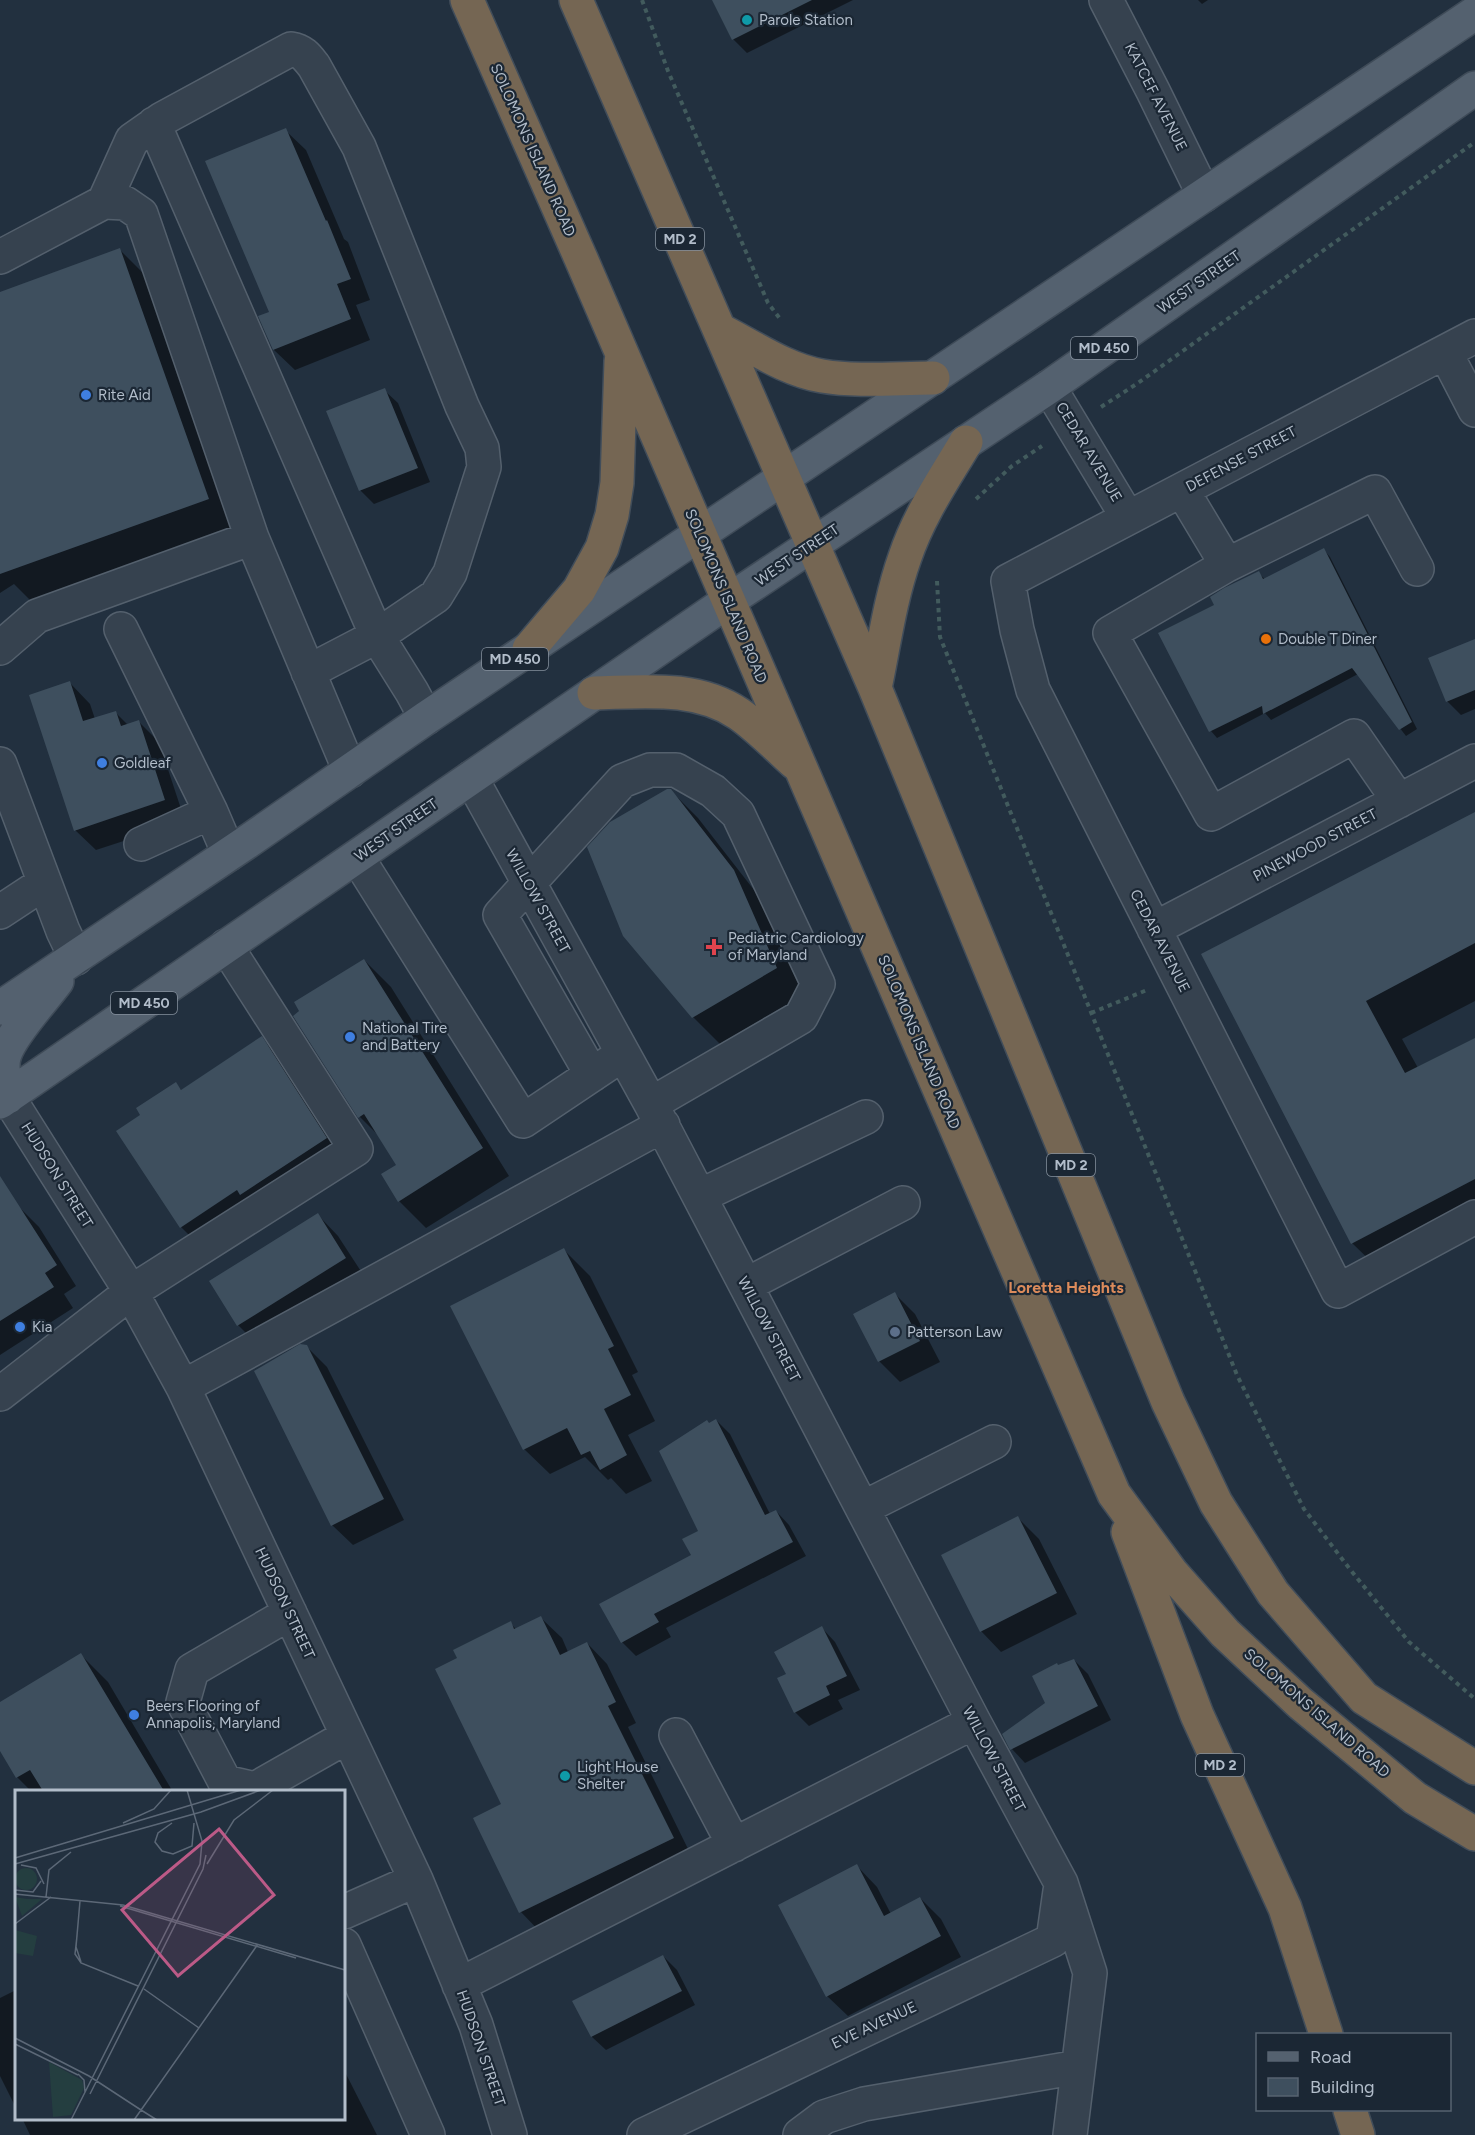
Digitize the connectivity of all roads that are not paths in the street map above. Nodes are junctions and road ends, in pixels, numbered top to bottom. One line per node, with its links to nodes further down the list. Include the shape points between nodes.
1 (467, 0): 13 (highway, SOLOMONS ISLAND ROAD / MD 2)
2 (576, 0): 10 (highway, MD 2)
3 (1106, 0): 7 (street, KATCEF AVENUE)
4 (1475, 13): 7 (main road, MD 450)
5 (1475, 88): 15 (main road, WEST STREET / MD 450)
6 (154, 124): 8 (street, via 132,140); 29 (street); 29 (street, via 291,49 305,54 314,66 359,147 482,448 484,467 450,573 436,597)
7 (1204, 195): 14 (main road, MD 450)
8 (104, 202): 9 (street); 22 (street, via 124,203 141,214)
9 (0, 257)
10 (720, 330): 14 (highway, via 791,367 820,376); 18 (highway, MD 2)
11 (1475, 336): 12 (street, DEFENSE STREET)
12 (1445, 352): 16 (street); 19 (street, DEFENSE STREET)
13 (621, 353): 21 (highway, SOLOMONS ISLAND ROAD / MD 2); 31 (highway, via 617,483 602,548 579,590)
14 (933, 378): 18 (main road, MD 450)
15 (1049, 387): 17 (main road, WEST STREET / MD 450); 20 (street, CEDAR AVENUE)
16 (1475, 410)
17 (966, 442): 23 (main road, WEST STREET / MD 450); 33 (highway, via 922,514 905,557)
18 (784, 478): 21 (main road, MD 450); 23 (highway, MD 2)
19 (1182, 490): 20 (street, DEFENSE STREET); 24 (street)
20 (1128, 518): 26 (street, DEFENSE STREET)
21 (699, 534): 27 (highway, SOLOMONS ISLAND ROAD / MD 2); 31 (main road, MD 450)
22 (252, 538): 30 (street, via 37,616); 32 (street)
23 (813, 544): 27 (main road, WEST STREET / MD 450); 33 (highway, MD 2)
24 (1227, 566): 25 (street, via 1375,492); 41 (street, via 1110,633 1211,814 1354,736)
25 (1417, 569)
26 (1008, 581): 49 (street, CEDAR AVENUE, via 1033,690)
27 (729, 601): 34 (main road, WEST STREET / MD 450); 37 (highway, SOLOMONS ISLAND ROAD / MD 2)
28 (121, 629): 42 (street)
29 (377, 636): 32 (street); 35 (street)
30 (0, 648)
31 (529, 649): 35 (main road, MD 450)
32 (308, 672): 38 (street)
33 (875, 688): 72 (highway, MD 2, via 1168,1402 1216,1503 1273,1593 1365,1698)
34 (594, 693): 37 (highway, via 675,692 706,698 738,714); 39 (main road, WEST STREET / MD 450)
35 (426, 718): 38 (main road, MD 450)
36 (1475, 761): 41 (street, PINEWOOD STREET)
37 (800, 767): 66 (highway, SOLOMONS ISLAND ROAD / MD 2)
38 (350, 771): 44 (main road, MD 450)
39 (471, 778): 45 (main road, WEST STREET / MD 450); 47 (street, WILLOW STREET)
40 (3, 785): 46 (street)
41 (1399, 801): 49 (street, PINEWOOD STREET)
42 (211, 812): 43 (street); 44 (street)
43 (141, 844)
44 (229, 854): 51 (main road, MD 450)
45 (357, 857): 50 (main road, WEST STREET / MD 450); 54 (street, via 523,1121)
46 (44, 883): 48 (street); 51 (street)
47 (529, 885): 53 (street, WILLOW STREET); 54 (street, via 500,915); 56 (street, via 622,781 650,770 676,770 713,791 738,814 818,984 801,1017)
48 (0, 912)
49 (1154, 929): 60 (street, CEDAR AVENUE, via 1338,1291)
50 (226, 946): 55 (main road, WEST STREET / MD 450); 62 (street, via 356,1149)
51 (76, 958): 52 (main road, MD 450); 55 (main road, via 21,1028 5,1055)
52 (0, 1008)
53 (624, 1054): 54 (street); 56 (street, WILLOW STREET)
54 (592, 1075)
55 (4, 1099): 62 (street, HUDSON STREET)
56 (657, 1114): 58 (street, WILLOW STREET); 63 (street)
57 (866, 1118): 58 (street)
58 (700, 1196): 61 (street, WILLOW STREET)
59 (903, 1203): 61 (street)
60 (1475, 1217)
61 (746, 1285): 67 (street, WILLOW STREET)
62 (131, 1292): 63 (street, HUDSON STREET); 64 (street)
63 (183, 1387): 68 (street, HUDSON STREET)
64 (0, 1394)
65 (994, 1442): 67 (street)
66 (1114, 1494): 73 (highway, SOLOMONS ISLAND ROAD, via 1172,1573 1234,1641 1300,1703 1415,1797); 80 (highway, MD 2, via 1197,1715 1285,1908)
67 (862, 1508): 69 (street, WILLOW STREET)
68 (290, 1613): 71 (street, HUDSON STREET); 71 (street, via 192,1670 183,1702 225,1782 255,1789)
69 (975, 1722): 74 (street); 76 (street, WILLOW STREET)
70 (676, 1735): 74 (street)
71 (348, 1736): 75 (street, HUDSON STREET)
72 (1475, 1768)
73 (1475, 1834)
74 (734, 1845): 79 (street)
75 (416, 1880): 77 (street); 79 (street, HUDSON STREET)
76 (1061, 1883): 81 (street, WILLOW STREET, via 1090,1973); 85 (street, EVE AVENUE, via 1053,1940)
77 (345, 1912)
78 (345, 1948): 83 (street)
79 (459, 1985): 84 (street, HUDSON STREET, via 476,2025)
80 (1326, 2033)
81 (1078, 2067): 86 (street, via 864,2103 824,2117); 87 (street, WILLOW STREET)
82 (1351, 2111): 88 (highway)
83 (428, 2135)
84 (510, 2135)
85 (644, 2135)
86 (800, 2135)
87 (1070, 2135)
88 (1358, 2135)

